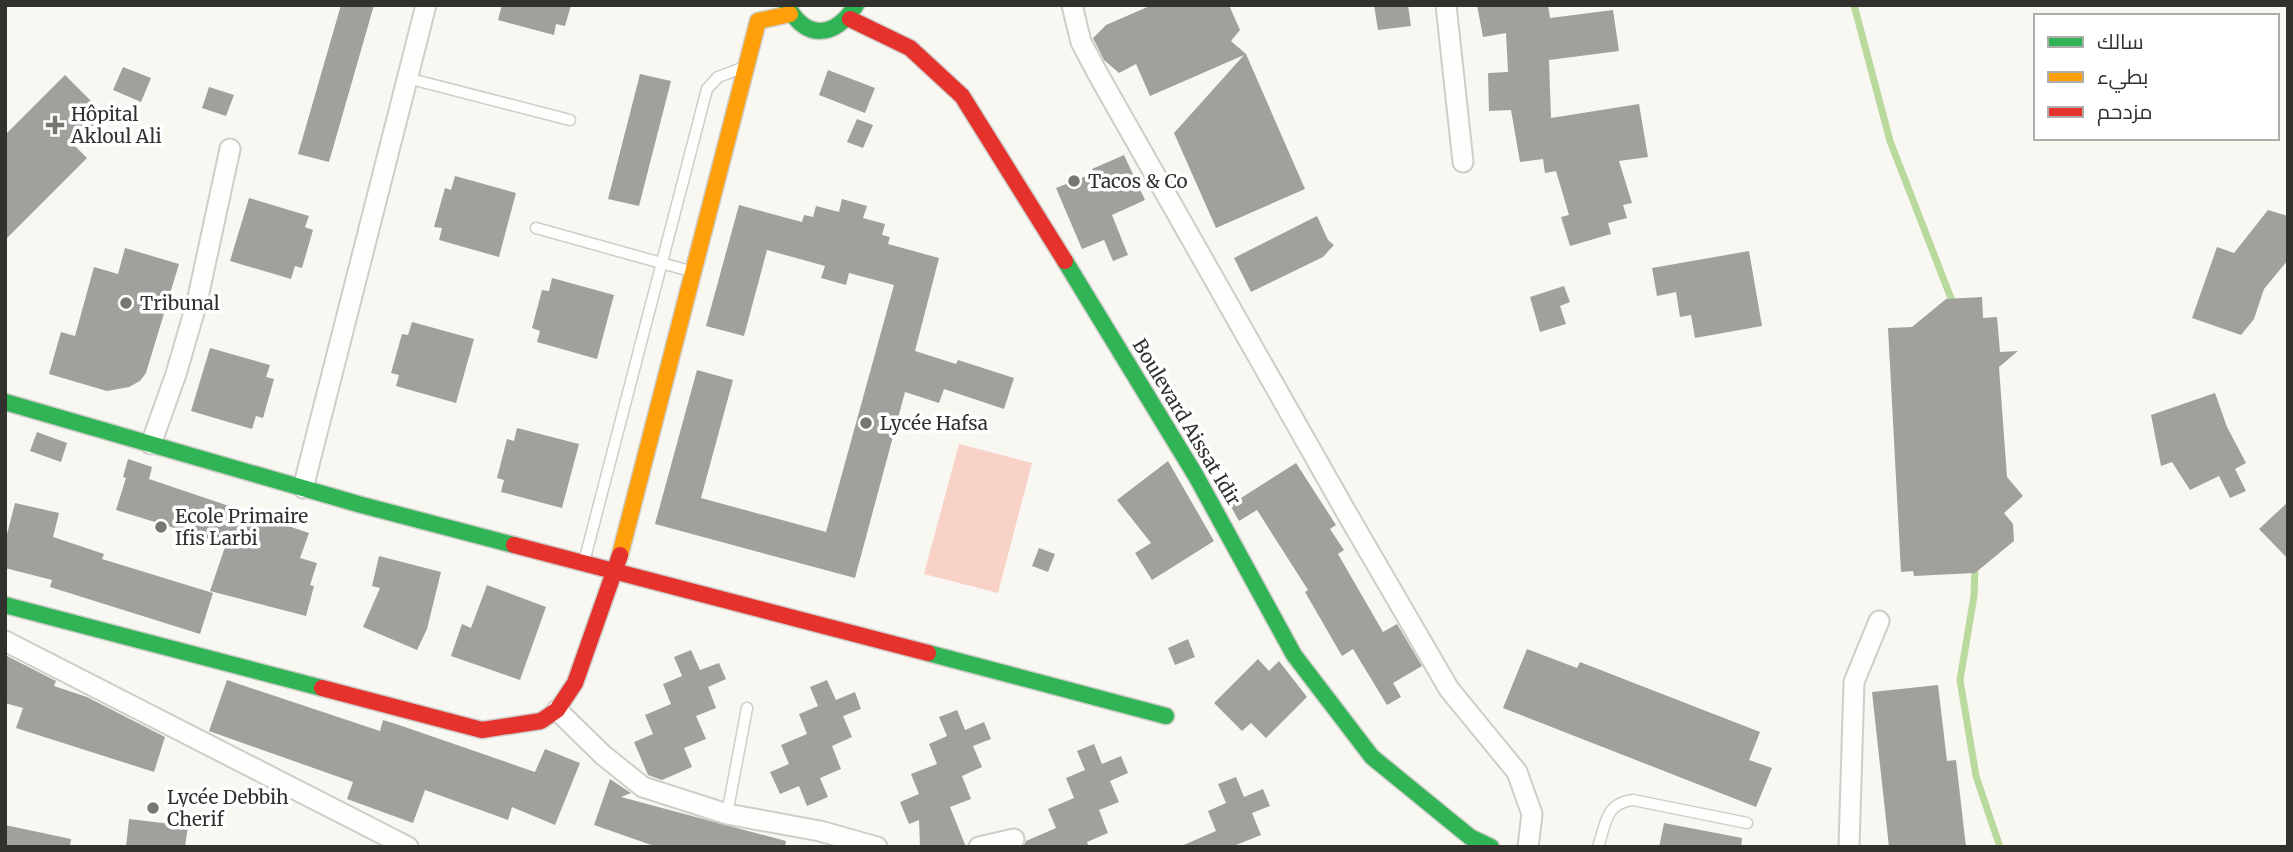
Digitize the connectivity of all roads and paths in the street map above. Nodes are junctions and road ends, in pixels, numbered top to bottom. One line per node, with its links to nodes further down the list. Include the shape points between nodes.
1 (426, 5): 7 (street)
2 (1072, 5): 32 (street, via 1082,42 1099,76 1345,510 1449,689 1517,772 1532,814)
3 (1446, 5): 10 (street)
4 (788, 10): 5 (street, via 807,29 821,32 840,27); 6 (street, via 758,21)
5 (853, 12): 31 (street, Boulevard Aissat Idir, via 910,48 962,96 1196,476 1294,655 1372,757 1470,837)
6 (746, 67): 12 (lane, via 718,77 707,89); 13 (street)
7 (407, 78): 8 (lane); 16 (street)
8 (570, 120)
9 (230, 149): 15 (street, via 197,302)
10 (1463, 162)
11 (536, 228): 12 (lane)
12 (660, 262): 13 (lane); 17 (lane)
13 (693, 272): 18 (street)
14 (5, 402): 15 (street)
15 (151, 444): 16 (street)
16 (303, 488): 17 (street)
17 (584, 562): 18 (street)
18 (616, 571): 23 (street, via 575,684); 24 (street)
19 (5, 605): 23 (street, via 482,730 541,721)
20 (1879, 621): 34 (street, via 1854,682)
21 (5, 641): 28 (street)
22 (747, 708): 25 (lane)
23 (557, 710): 25 (street, via 643,787)
24 (1166, 716)
25 (727, 814): 29 (street)
26 (1747, 823): 33 (lane, via 1633,800 1619,802 1611,808)
27 (1014, 839): 30 (street)
28 (408, 847)
29 (877, 847)
30 (979, 847)
31 (1491, 847)
32 (1528, 847)
33 (1598, 847)
34 (1849, 847)

